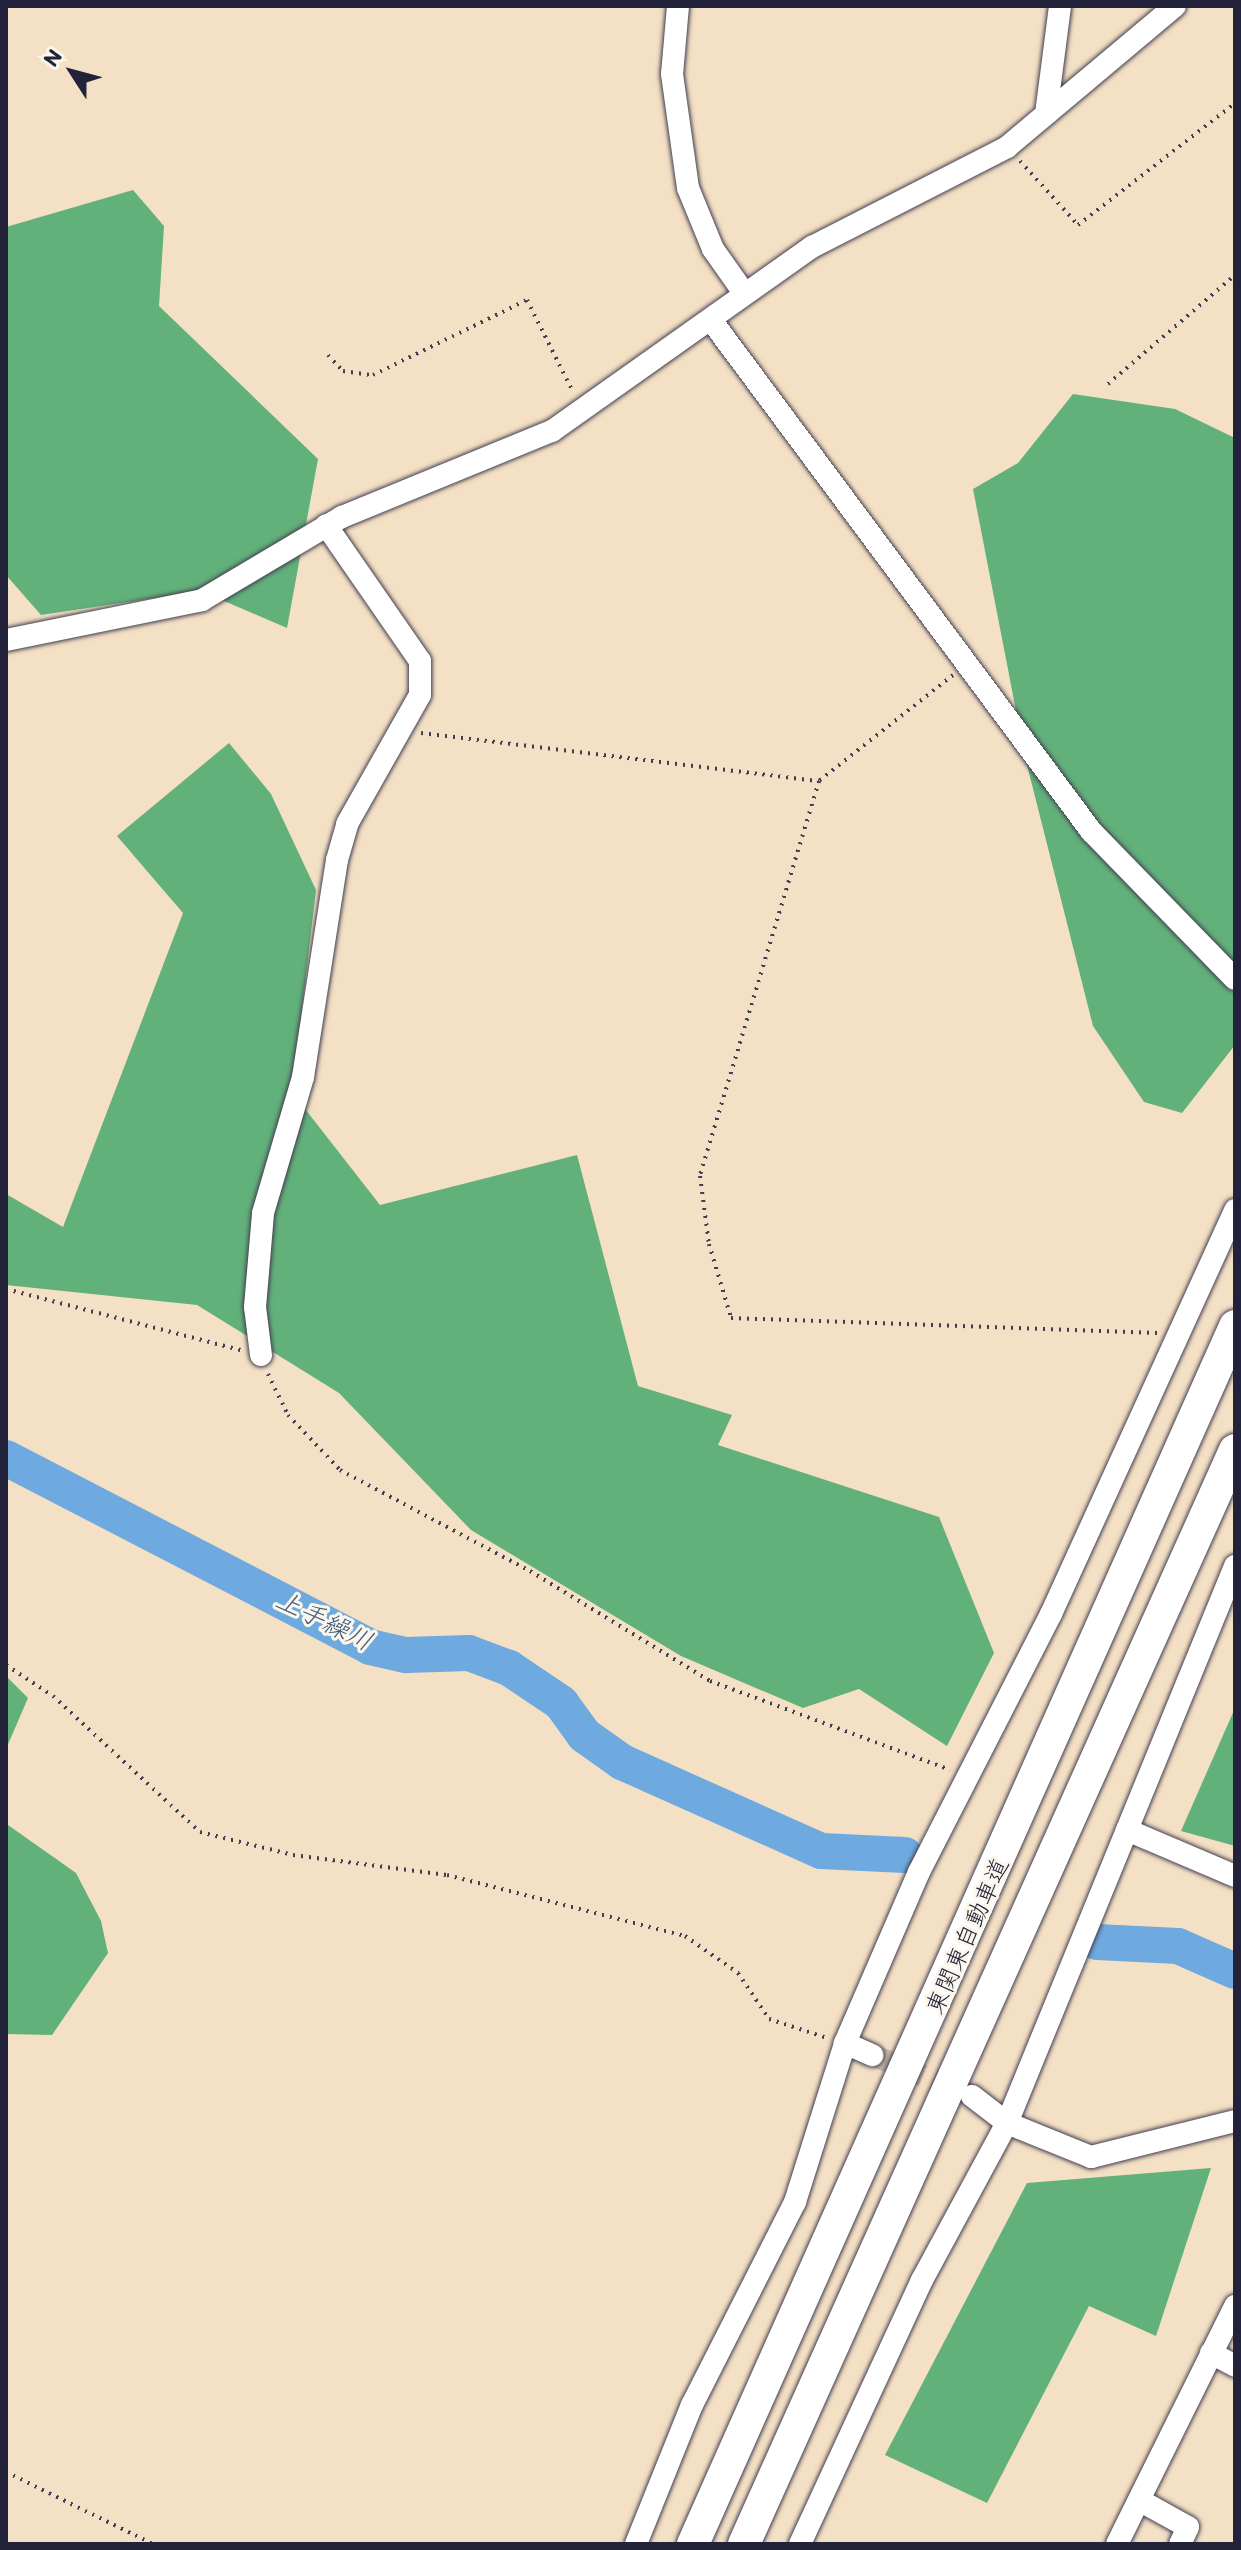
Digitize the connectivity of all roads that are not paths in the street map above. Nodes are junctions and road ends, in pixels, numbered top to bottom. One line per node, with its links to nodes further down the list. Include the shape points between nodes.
1 (678, 6): 5 (street, via 672,74 688,188 713,249)
2 (1060, 6): 4 (street)
3 (1175, 6): 4 (street)
4 (1046, 114): 5 (street, via 1007,147 812,247)
5 (744, 293): 6 (street)
6 (711, 320): 7 (street, via 584,412); 9 (street, via 1091,831)
7 (326, 525): 8 (street, via 202,600); 12 (street, via 420,661 420,695 347,824 337,860 303,1077 263,1213 255,1307)
8 (6, 640)
9 (1235, 979)
10 (1235, 1210): 17 (street, via 1051,1614 963,1775)
11 (1235, 1326): 27 (highway, 東関東自動車道)
12 (261, 1355)
13 (1235, 1450): 28 (highway, 東関東自動車道)
14 (1235, 1566): 15 (street)
15 (1127, 1830): 16 (street); 21 (street)
16 (1235, 1876)
17 (845, 2043): 18 (street); 26 (street, via 795,2202 692,2405)
18 (872, 2055)
19 (972, 2096): 21 (street)
20 (1235, 2121): 21 (street, via 1091,2157)
21 (1007, 2123): 29 (street, via 922,2280)
22 (1235, 2306): 23 (street)
23 (1211, 2353): 24 (street); 25 (street)
24 (1235, 2366)
25 (1139, 2500): 30 (street); 31 (street, via 1188,2527)
26 (636, 2544)
27 (693, 2544)
28 (744, 2544)
29 (800, 2544)
30 (1117, 2544)
31 (1180, 2544)

